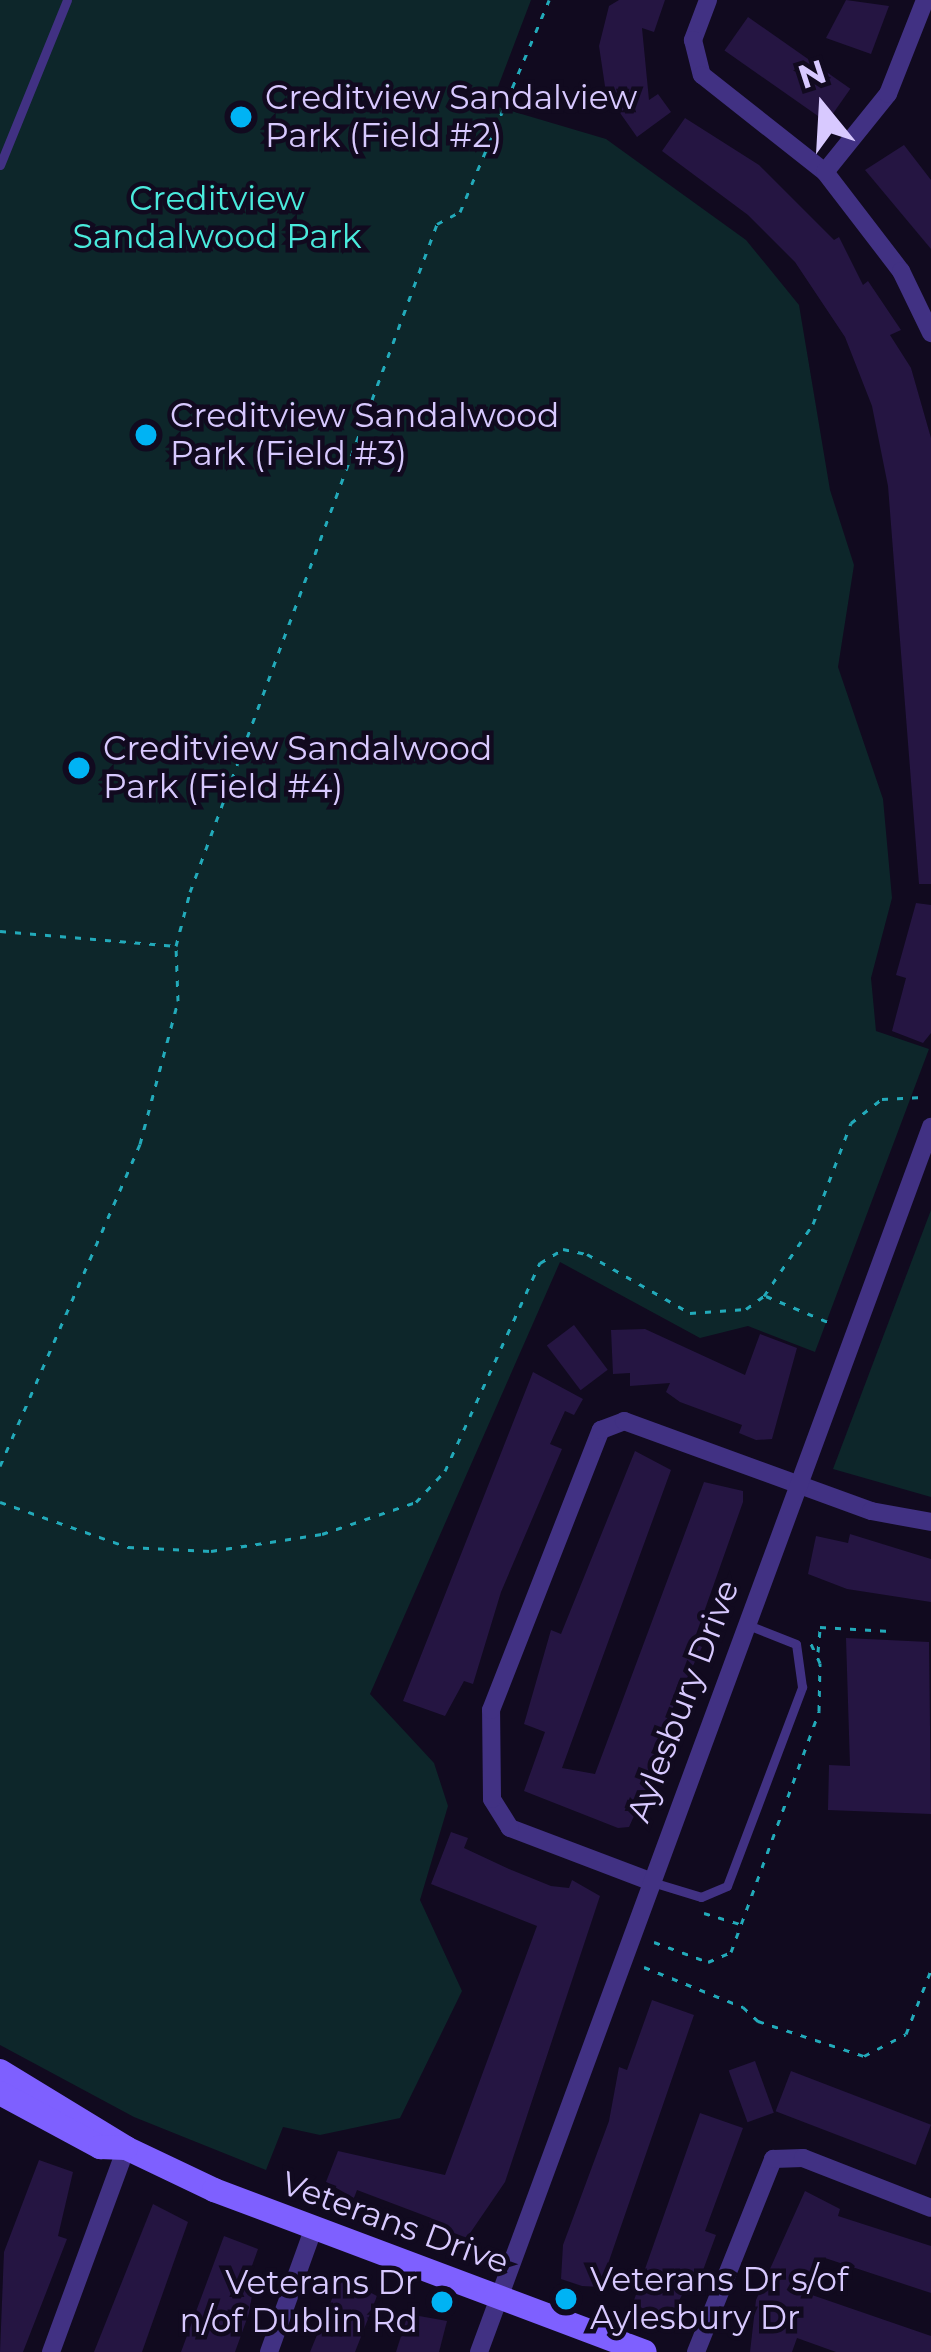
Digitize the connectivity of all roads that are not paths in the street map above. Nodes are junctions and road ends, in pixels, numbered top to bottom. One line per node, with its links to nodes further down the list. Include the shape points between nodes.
1 (67, 0): 4 (lane)
2 (708, 0): 5 (street, via 693,40 702,75)
3 (925, 0): 5 (street, via 888,94)
4 (0, 166)
5 (825, 172): 6 (street)
6 (922, 288): 7 (street)
7 (931, 333)
8 (931, 1127): 9 (street, Aylesbury Drive)
9 (797, 1484): 10 (street); 11 (street, Aylesbury Drive); 12 (street, via 624,1421 607,1425 590,1449 515,1645 491,1710 492,1799 500,1821)
10 (931, 1522)
11 (744, 1624): 12 (street, Aylesbury Drive); 12 (lane, via 796,1644 805,1678 745,1841 727,1886 712,1898)
12 (647, 1880): 18 (street, Aylesbury Drive)
13 (0, 2071): 15 (street, Veterans Drive)
14 (0, 2093): 15 (street, Veterans Drive, via 100,2147)
15 (126, 2148): 17 (street, Veterans Drive); 19 (street)
16 (931, 2208): 23 (street, via 803,2158 773,2159)
17 (313, 2230): 18 (street, Veterans Drive); 20 (street)
18 (498, 2298): 21 (street, Aylesbury Drive); 22 (street, Veterans Drive)
19 (51, 2352)
20 (269, 2352)
21 (479, 2352)
22 (644, 2352)
23 (696, 2352)

